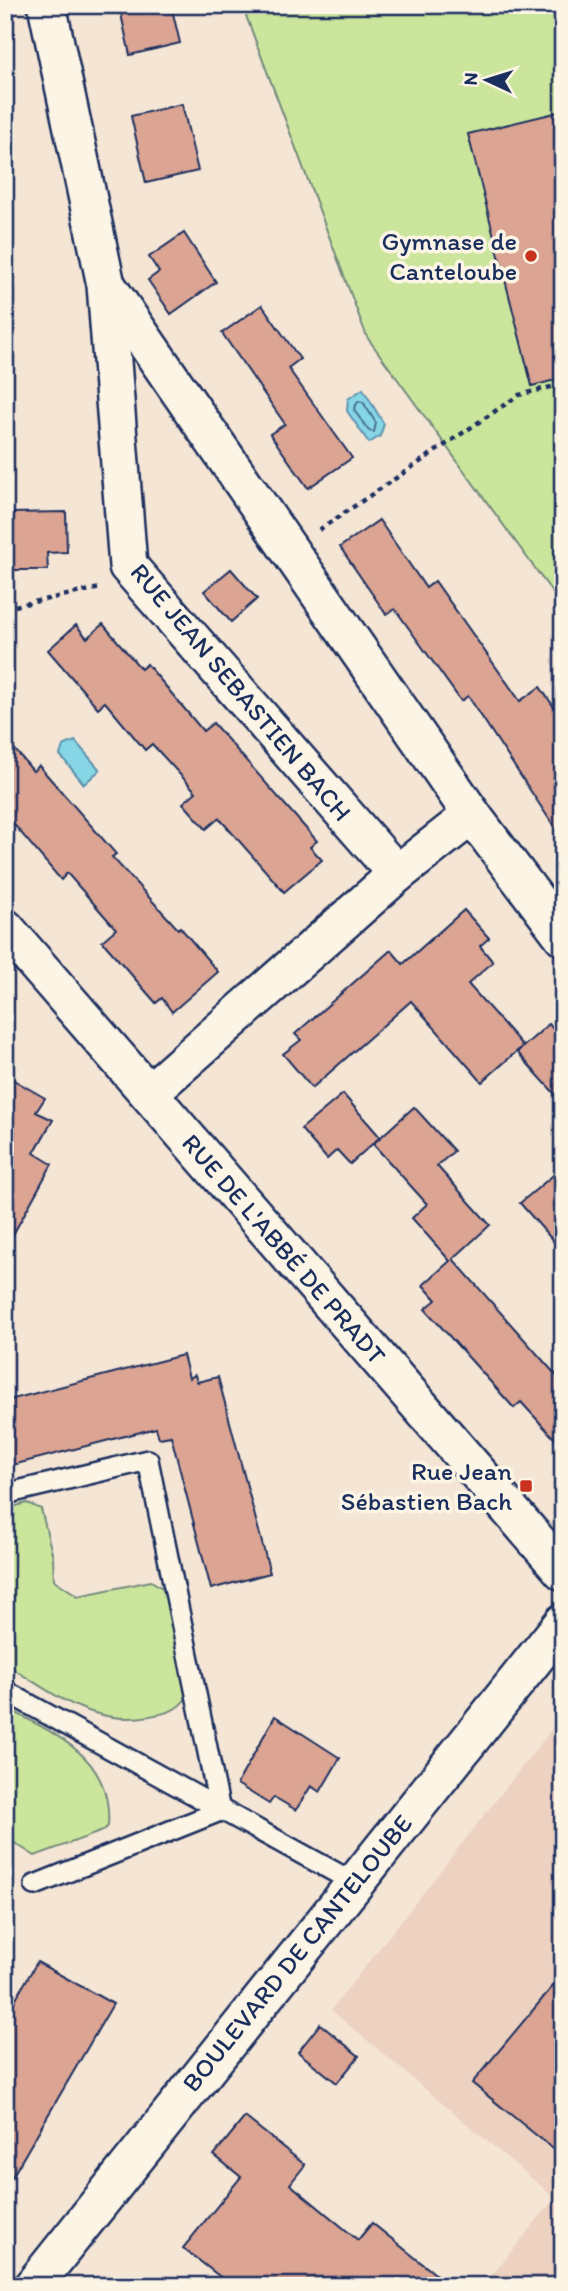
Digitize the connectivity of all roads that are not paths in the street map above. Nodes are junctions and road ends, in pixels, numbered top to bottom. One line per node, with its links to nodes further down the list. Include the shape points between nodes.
1 (47, 5): 2 (street, RUE JEAN SEBASTIEN BACH)
2 (106, 285): 3 (street, RUE JEAN SEBASTIEN BACH); 4 (street, RUE JEAN SEBASTIEN BACH, via 128,566)
3 (472, 815): 4 (street); 6 (street, RUE JEAN SEBASTIEN BACH)
4 (397, 874): 7 (street)
5 (5, 928): 7 (street, RUE DE L'ABBÉ DE PRADT)
6 (563, 936)
7 (149, 1094): 9 (street, RUE DE L'ABBÉ DE PRADT)
8 (5, 1494): 12 (lane, via 148,1460)
9 (563, 1571)
10 (563, 1623): 13 (street, BOULEVARD DE CANTELOUBE)
11 (5, 1691): 12 (lane)
12 (220, 1811): 13 (lane); 14 (lane)
13 (353, 1882): 15 (street, BOULEVARD DE CANTELOUBE)
14 (35, 1885)
15 (33, 2286)

